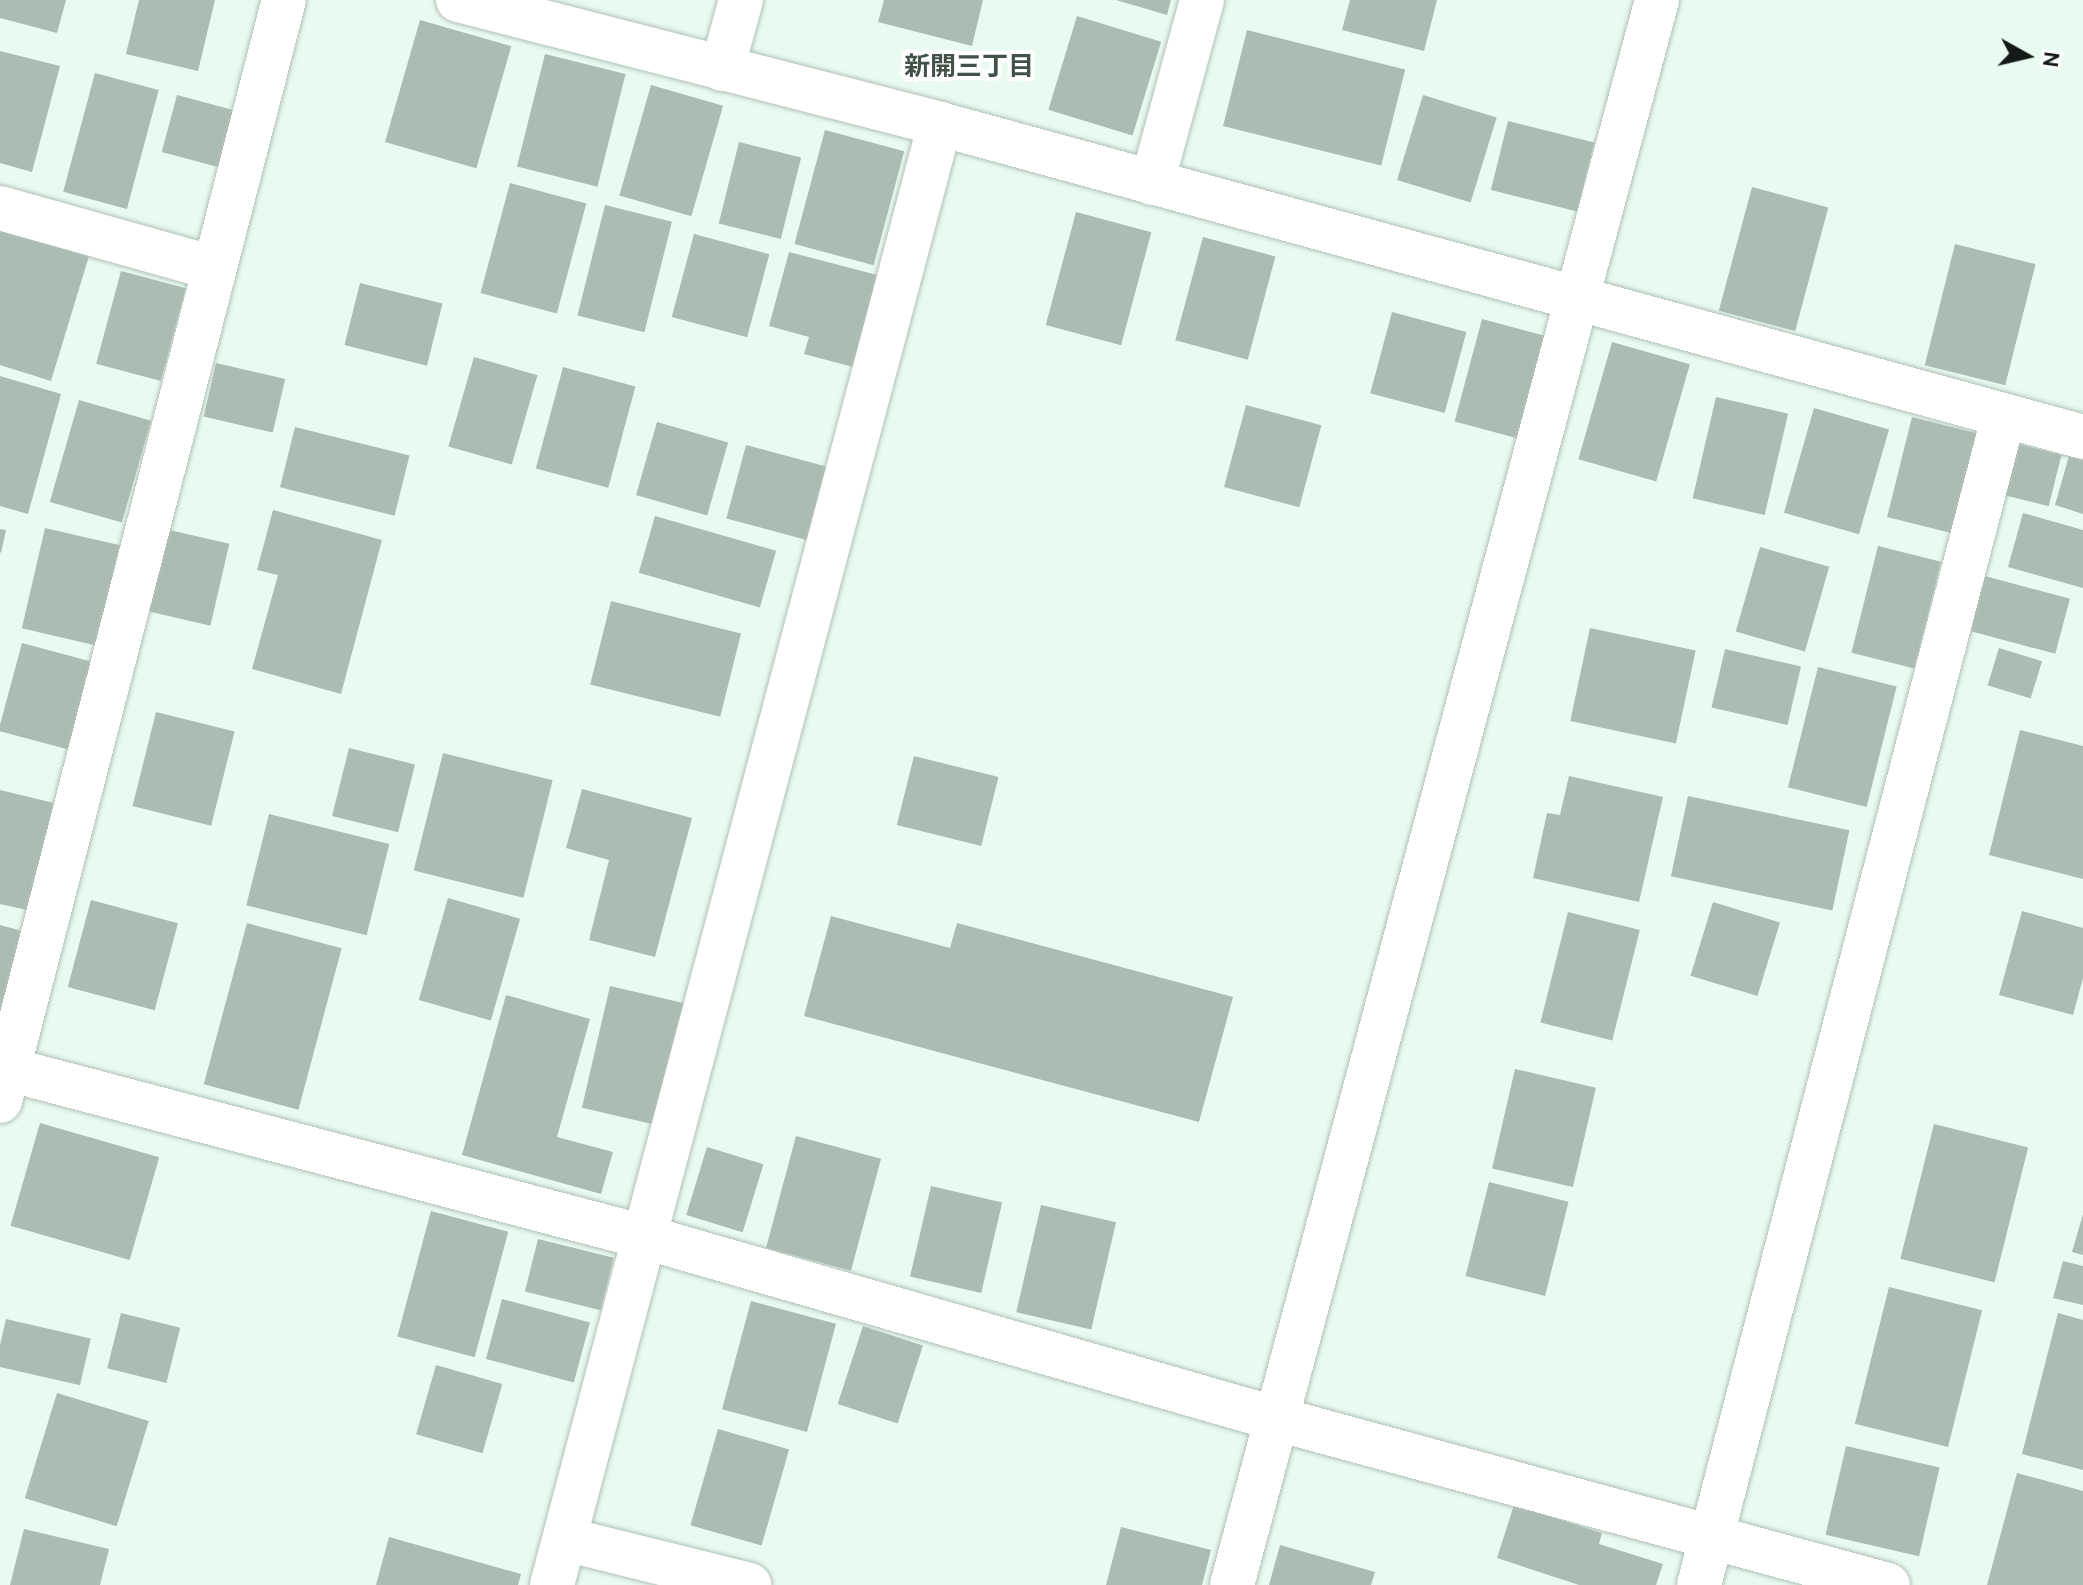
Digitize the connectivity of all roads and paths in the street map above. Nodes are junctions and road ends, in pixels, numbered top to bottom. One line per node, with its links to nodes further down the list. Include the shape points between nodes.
1 (284, 0): 10 (street)
2 (458, 0): 6 (street)
3 (741, 0): 6 (street)
4 (1202, 0): 8 (street)
5 (1657, 0): 11 (street)
6 (722, 69): 7 (street)
7 (940, 124): 8 (street); 15 (street)
8 (1152, 183): 11 (street)
9 (0, 208): 10 (street)
10 (214, 268): 14 (street)
11 (1575, 298): 12 (street); 16 (street)
12 (2004, 415): 13 (street); 17 (street)
13 (2083, 437)
14 (3, 1080): 15 (street)
15 (648, 1238): 16 (street); 18 (street)
16 (1277, 1419): 17 (street); 21 (street)
17 (1712, 1538): 22 (street); 23 (street)
18 (565, 1539): 19 (street); 20 (street)
19 (552, 1585)
20 (749, 1585)
21 (1232, 1585)
22 (1699, 1585)
23 (1888, 1585)

